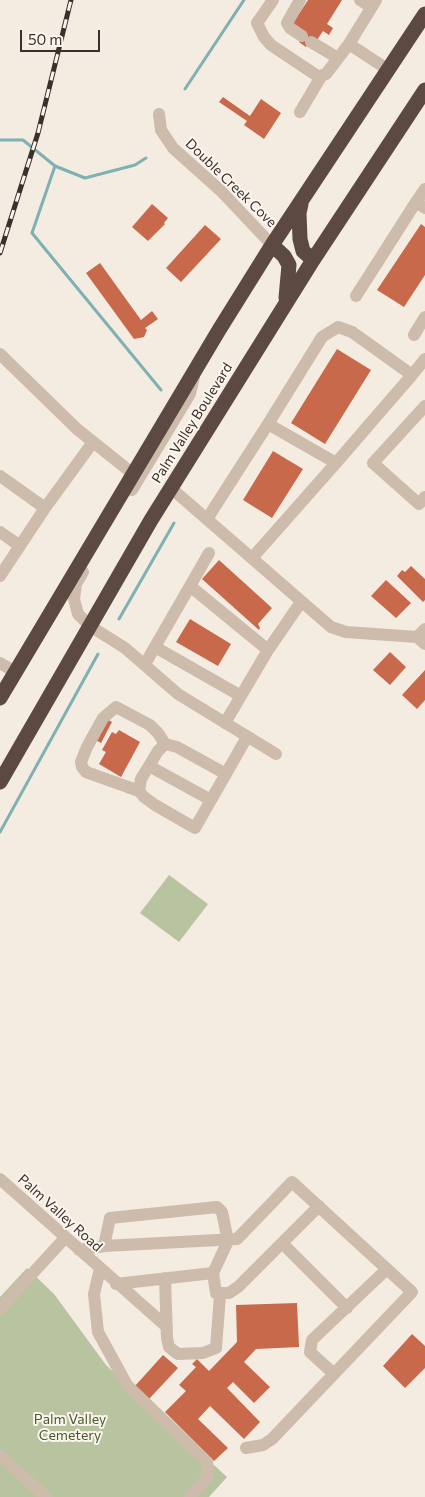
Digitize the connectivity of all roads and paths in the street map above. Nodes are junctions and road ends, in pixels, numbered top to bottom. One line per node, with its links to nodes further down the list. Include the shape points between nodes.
1 (272, 0): 8 (street, via 257,23 264,37 318,77)
2 (300, 0): 6 (street, via 287,23 290,28)
3 (369, 2): 5 (street)
4 (425, 14): 7 (highway, Palm Valley Boulevard)
5 (349, 44): 6 (street); 7 (street)
6 (338, 58): 8 (street)
7 (387, 69): 13 (highway, Palm Valley Boulevard)
8 (322, 75): 10 (street)
9 (425, 90): 16 (highway, Palm Valley Boulevard)
10 (300, 112)
11 (159, 114): 15 (street, Double Creek Cove, via 161,130 173,148 221,191)
12 (425, 189): 14 (street)
13 (303, 198): 15 (highway, Palm Valley Boulevard); 16 (highway, via 299,213 300,239 303,251)
14 (421, 205): 17 (street)
15 (272, 245): 18 (highway, via 288,265); 23 (highway, Palm Valley Boulevard)
16 (313, 260): 18 (highway, Palm Valley Boulevard)
17 (356, 296)
18 (285, 305): 31 (highway, Palm Valley Boulevard)
19 (425, 317): 20 (street)
20 (414, 335)
21 (0, 354): 27 (street)
22 (425, 359): 24 (street)
23 (196, 367): 29 (highway, Palm Valley Boulevard); 42 (street, via 190,394 76,584 76,608)
24 (412, 375): 26 (street, via 352,332 338,327 322,337); 28 (street)
25 (425, 406): 32 (street, via 373,463 419,504)
26 (268, 424): 28 (street); 34 (street)
27 (93, 442): 29 (street); 33 (street)
28 (336, 463): 38 (street)
29 (132, 473): 48 (highway, Palm Valley Boulevard)
30 (0, 476): 33 (street)
31 (171, 488): 34 (street); 42 (highway, Palm Valley Boulevard)
32 (425, 497)
33 (46, 508): 36 (street)
34 (207, 519): 38 (street)
35 (0, 532): 36 (street)
36 (20, 546): 39 (street)
37 (210, 553): 40 (street)
38 (253, 557): 41 (street)
39 (0, 576)
40 (190, 586): 44 (street); 45 (street)
41 (301, 602): 43 (street, via 331,627 346,632); 45 (street)
42 (90, 626): 47 (street); 57 (highway, Palm Valley Boulevard)
43 (422, 637)
44 (155, 647): 47 (street); 49 (street)
45 (268, 650): 49 (street)
46 (0, 662): 48 (street)
47 (145, 664): 51 (street, via 178,694)
48 (15, 672): 50 (highway, Palm Valley Boulevard)
49 (241, 696): 51 (street)
50 (0, 698)
51 (225, 723): 52 (street)
52 (247, 737): 54 (street); 56 (street)
53 (165, 744): 55 (street); 56 (street, via 177,747); 58 (street, via 150,725 116,707 103,718 86,747 81,762 86,772)
54 (276, 754)
55 (149, 766): 58 (street); 59 (street)
56 (226, 774): 59 (street)
57 (0, 782)
58 (139, 790): 59 (street, via 155,805 195,828)
59 (211, 800)
60 (0, 1179): 62 (street, Palm Valley Road)
61 (319, 1206): 63 (street, via 292,1182 237,1239); 64 (street); 68 (street)
62 (65, 1238): 66 (street, Palm Valley Road); 74 (street)
63 (228, 1241): 65 (street); 65 (street, via 222,1212 217,1207 110,1218); 69 (street)
64 (282, 1243): 72 (street, via 238,1287); 73 (street)
65 (104, 1246): 66 (street)
66 (79, 1250): 67 (street, Palm Valley Road)
67 (100, 1269): 71 (street, Palm Valley Road); 80 (street, via 94,1294 98,1332 127,1386 207,1462 207,1478)
68 (387, 1269): 73 (street); 76 (street, via 412,1292)
69 (213, 1273): 70 (street); 72 (street, via 213,1288)
70 (165, 1278): 71 (street); 75 (street)
71 (116, 1284): 75 (street, Palm Valley Road)
72 (220, 1295): 75 (street, via 218,1342 212,1351 182,1355 173,1352 167,1338)
73 (347, 1308): 76 (street, via 312,1340 310,1352)
74 (0, 1309)
75 (167, 1327)
76 (334, 1374): 77 (street, via 272,1439 263,1445)
77 (246, 1448)
78 (0, 1456): 79 (street)
79 (46, 1497)
80 (190, 1497)

